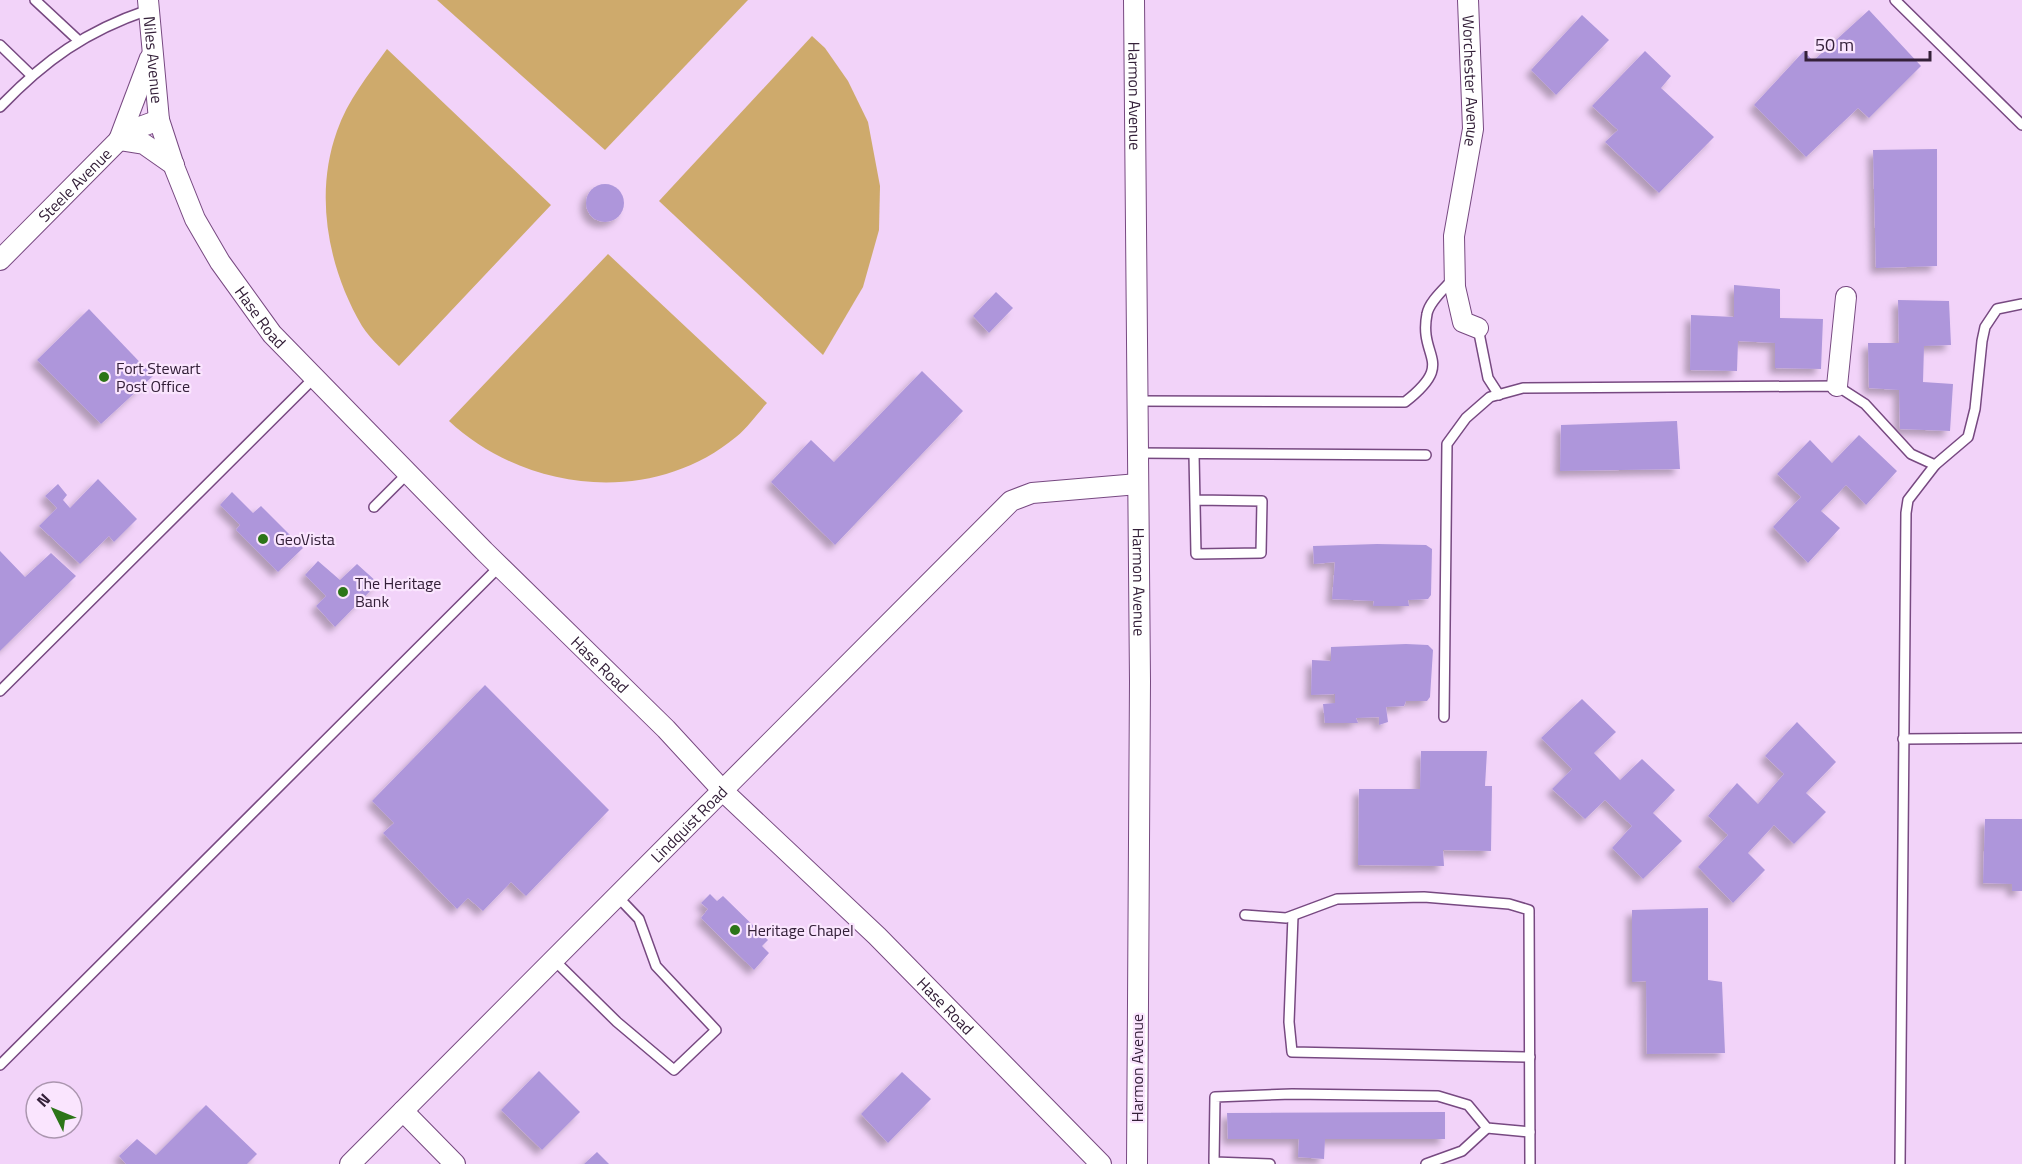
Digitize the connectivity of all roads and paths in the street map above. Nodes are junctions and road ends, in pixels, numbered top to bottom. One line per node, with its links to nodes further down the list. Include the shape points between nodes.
1 (35, 0): 6 (lane)
2 (1134, 0): 23 (street, Harmon Avenue)
3 (1468, 0): 16 (street, Worchester Avenue, via 1473,129 1454,236)
4 (1895, 0): 12 (lane)
5 (148, 5): 6 (lane); 8 (street, Niles Avenue)
6 (79, 41): 9 (lane)
7 (0, 45): 9 (lane)
8 (152, 53): 11 (street, Niles Avenue); 13 (street)
9 (31, 75): 10 (lane)
10 (0, 107)
11 (159, 120): 13 (street, Steele Avenue); 14 (street, Hase Road)
12 (2022, 125)
13 (120, 140): 14 (street, via 144,144); 15 (street, Steele Avenue)
14 (174, 165): 20 (street, Hase Road, via 195,219 245,300 272,334)
15 (0, 260)
16 (1455, 276): 19 (street, Worchester Avenue, via 1463,322); 23 (lane, via 1427,312 1426,333 1433,355 1433,372 1405,402)
17 (1846, 297): 21 (street)
18 (2022, 304): 27 (lane, via 1997,309 1985,327 1968,437)
19 (1478, 328): 22 (lane, via 1488,378)
20 (315, 376): 28 (street, Hase Road); 33 (lane)
21 (1837, 386): 22 (lane, via 1523,388); 27 (lane, via 1865,404 1911,454)
22 (1500, 395): 34 (lane, via 1490,397 1466,418 1447,444)
23 (1137, 401): 24 (street, Harmon Avenue)
24 (1137, 453): 25 (lane); 29 (street, Harmon Avenue)
25 (1194, 454): 26 (lane); 30 (lane)
26 (1426, 455)
27 (1935, 465): 36 (lane, via 1908,500 1906,513)
28 (408, 473): 31 (lane); 32 (street, Hase Road)
29 (1138, 484): 37 (street, Lindquist Road, via 1032,493 1011,501); 50 (street, Harmon Avenue)
30 (1196, 500): 30 (lane, via 1196,554 1261,553 1262,501)
31 (374, 507)
32 (500, 566): 37 (street, Hase Road); 43 (lane)
33 (0, 691)
34 (1444, 717)
35 (2022, 738): 36 (lane)
36 (1903, 739): 54 (lane)
37 (724, 792): 38 (street, Lindquist Road); 49 (street, Hase Road, via 877,936)
38 (618, 897): 41 (street, Lindquist Road); 41 (lane, via 639,919 656,966 716,1030 674,1070 617,1022)
39 (1245, 915): 40 (lane)
40 (1293, 916): 42 (lane, via 1289,1022 1292,1052); 42 (lane, via 1337,899 1424,897 1509,904 1529,910)
41 (554, 960): 44 (street, Lindquist Road)
42 (1530, 1057): 46 (lane)
43 (0, 1065)
44 (403, 1112): 47 (street, Lindquist Road); 48 (street)
45 (1487, 1128): 46 (lane); 51 (lane, via 1468,1105 1438,1096 1215,1097 1214,1162); 52 (lane, via 1462,1151)
46 (1530, 1132): 53 (lane)
47 (350, 1164)
48 (455, 1164)
49 (1101, 1164)
50 (1137, 1164)
51 (1270, 1164)
52 (1426, 1164)
53 (1530, 1164)
54 (1900, 1164)

